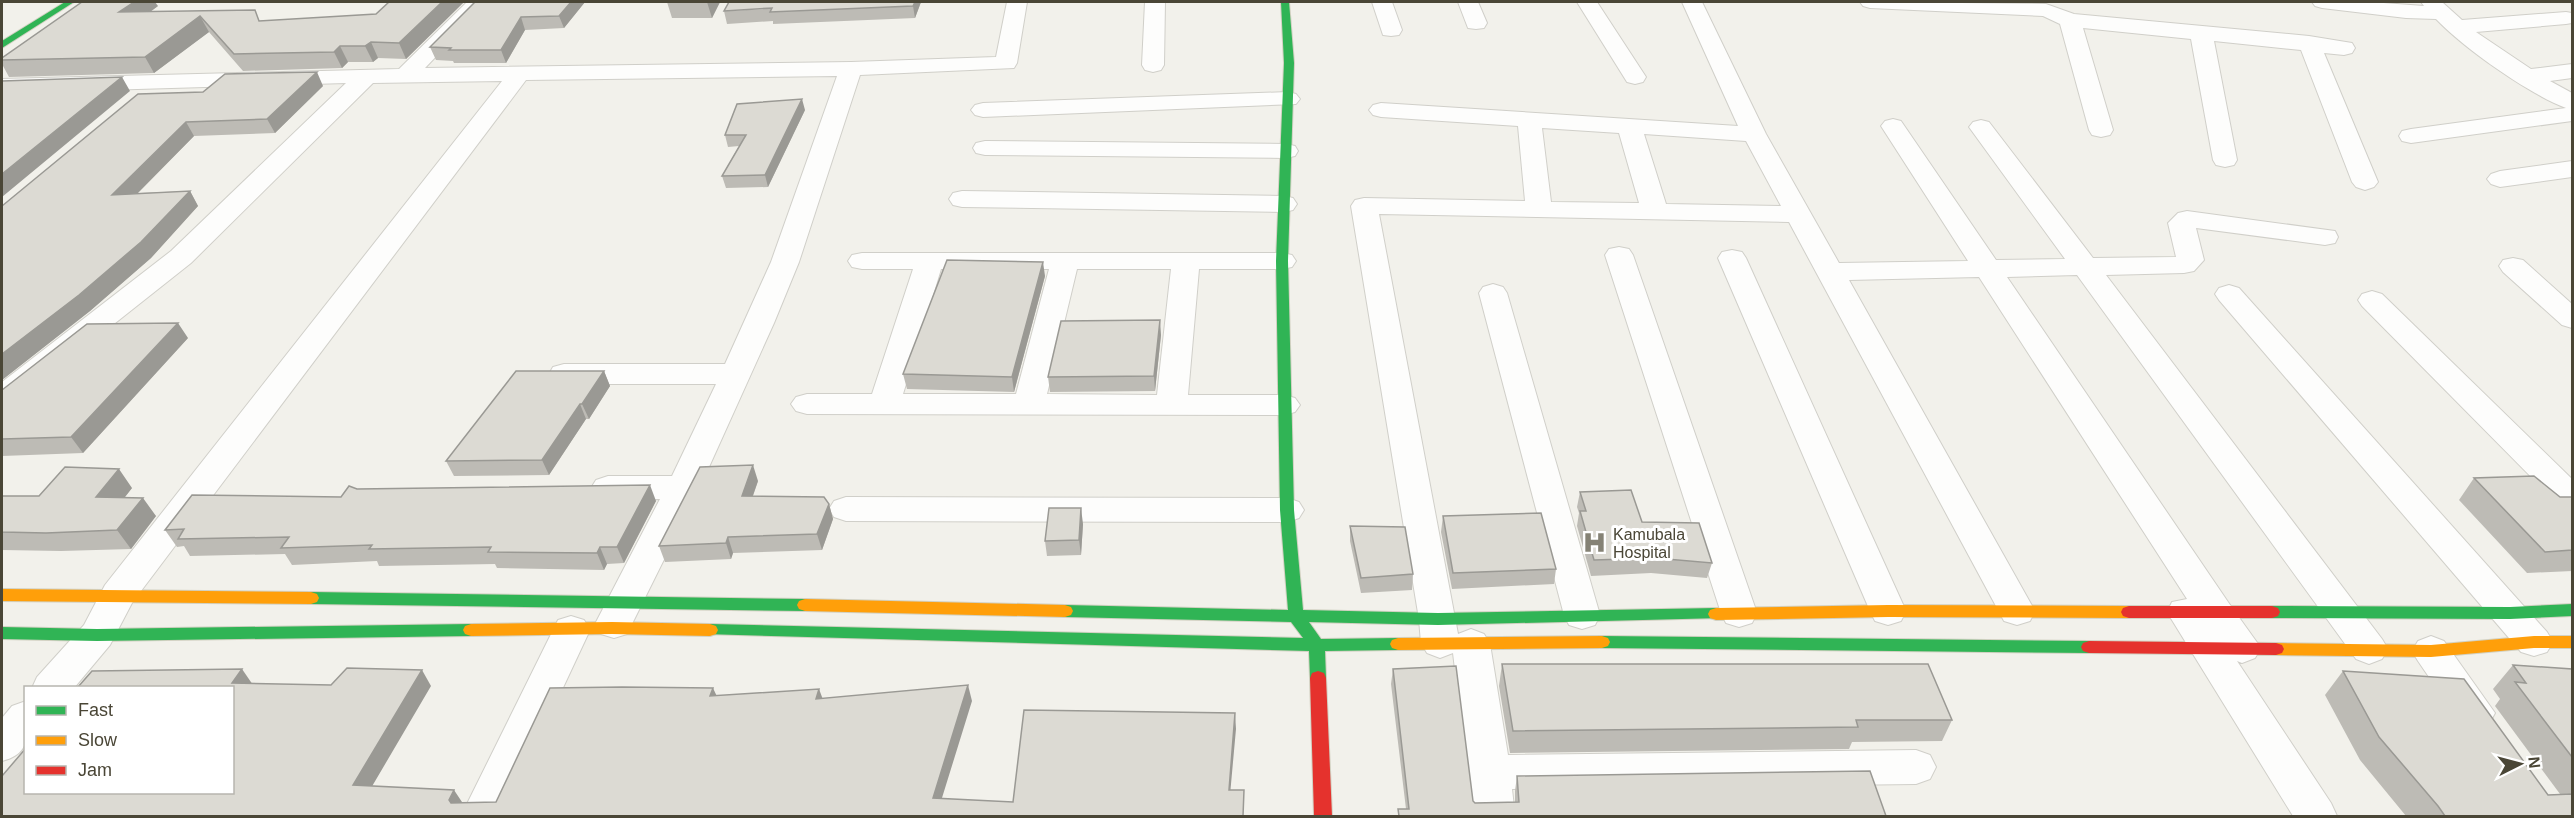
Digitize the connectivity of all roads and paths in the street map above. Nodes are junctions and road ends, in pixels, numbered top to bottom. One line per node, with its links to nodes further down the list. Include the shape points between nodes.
1 (70, 2): 20 (street)
2 (478, 2): 27 (street)
3 (1017, 2): 23 (street, via 1006,63)
4 (1155, 2): 22 (street)
5 (1285, 2): 32 (street)
6 (1382, 2): 17 (street)
7 (1468, 2): 16 (street)
8 (1587, 2): 28 (street)
9 (1692, 2): 43 (street)
10 (1870, 2): 12 (street)
11 (2322, 2): 13 (street)
12 (2045, 6): 15 (street)
13 (2442, 14): 14 (street); 29 (street, via 2476,44)
14 (2566, 18)
15 (2070, 20): 18 (street); 42 (street)
16 (1476, 23)
17 (1391, 30)
18 (2201, 32): 19 (street); 47 (street)
19 (2309, 44): 21 (street); 50 (street)
20 (2, 45)
21 (2344, 48)
22 (1153, 65)
23 (851, 69): 25 (street); 73 (street, via 785,262)
24 (2572, 72): 29 (street)
25 (519, 74): 27 (street); 86 (street)
26 (367, 76): 27 (street); 30 (street); 74 (street, via 181,257)
27 (404, 77)
28 (1635, 77)
29 (2526, 77): 33 (street)
30 (159, 83): 31 (street); 34 (street)
31 (2, 86)
32 (1288, 99): 35 (street); 46 (street)
33 (2572, 102)
34 (131, 106)
35 (983, 110)
36 (1381, 110): 38 (street)
37 (2572, 114): 44 (street)
38 (1529, 120): 39 (street); 53 (street)
39 (1629, 126): 43 (street); 54 (street)
40 (1893, 126): 66 (street)
41 (1981, 127): 64 (street)
42 (2101, 130)
43 (1754, 134): 55 (street)
44 (2411, 136)
45 (985, 148): 46 (street)
46 (1286, 151): 52 (street)
47 (2225, 160)
48 (2572, 169): 49 (street)
49 (2500, 179)
50 (2365, 182)
51 (962, 200): 52 (street)
52 (1284, 204): 62 (street)
53 (1539, 209): 54 (street); 101 (street, via 1364,206)
54 (1655, 212): 55 (street)
55 (1798, 214): 67 (street)
56 (2325, 237): 64 (street, via 2187,219 2181,223 2190,260 2184,265)
57 (1619, 255): 91 (street)
58 (1732, 258): 88 (street)
59 (862, 261): 60 (street)
60 (930, 261): 63 (street); 75 (street)
61 (1185, 261): 62 (street); 63 (street); 78 (street)
62 (1282, 261): 79 (street)
63 (1065, 262): 76 (street)
64 (2084, 266): 66 (street); 92 (street)
65 (2513, 266): 71 (street)
66 (1988, 269): 67 (street); 98 (street)
67 (1830, 272): 90 (street)
68 (1493, 293): 94 (street)
69 (2229, 294): 93 (street)
70 (2372, 300): 82 (street)
71 (2572, 319)
72 (536, 374): 73 (street)
73 (736, 374): 80 (street)
74 (2, 397)
75 (885, 402): 76 (street); 77 (street)
76 (1029, 403): 78 (street)
77 (807, 404)
78 (1171, 405): 79 (street)
79 (1284, 405): 84 (street)
80 (683, 487): 81 (street); 87 (street)
81 (577, 488)
82 (2572, 495)
83 (846, 509): 84 (street)
84 (1287, 510): 95 (street)
85 (2, 595): 86 (street)
86 (118, 595): 87 (street); 100 (street)
87 (626, 601): 95 (street); 96 (street)
88 (1888, 610): 90 (street); 91 (street)
89 (2572, 610): 93 (street)
90 (2017, 611): 98 (street)
91 (1739, 613): 94 (street)
92 (2343, 613): 93 (street); 98 (street); 105 (street)
93 (2510, 613): 102 (street)
94 (1582, 615): 101 (street)
95 (1296, 617): 101 (street); 104 (street)
96 (612, 628): 97 (street); 104 (street)
97 (571, 630): 100 (street); 113 (street)
98 (2212, 630): 101 (street, via 1875,647 1564,642); 105 (street); 116 (street)
99 (2, 633): 100 (street)
100 (97, 635): 107 (street)
101 (1450, 635): 104 (street); 112 (street)
102 (2534, 642): 103 (street); 106 (street)
103 (2572, 642)
104 (1317, 645): 114 (street)
105 (2369, 649): 106 (street)
106 (2431, 651): 109 (street)
107 (52, 686)
108 (24, 719): 110 (street)
109 (2493, 738)
110 (2, 745)
111 (1916, 767): 112 (street)
112 (1490, 772): 115 (street)
113 (482, 816)
114 (1323, 816)
115 (1494, 816)
116 (2316, 816)

